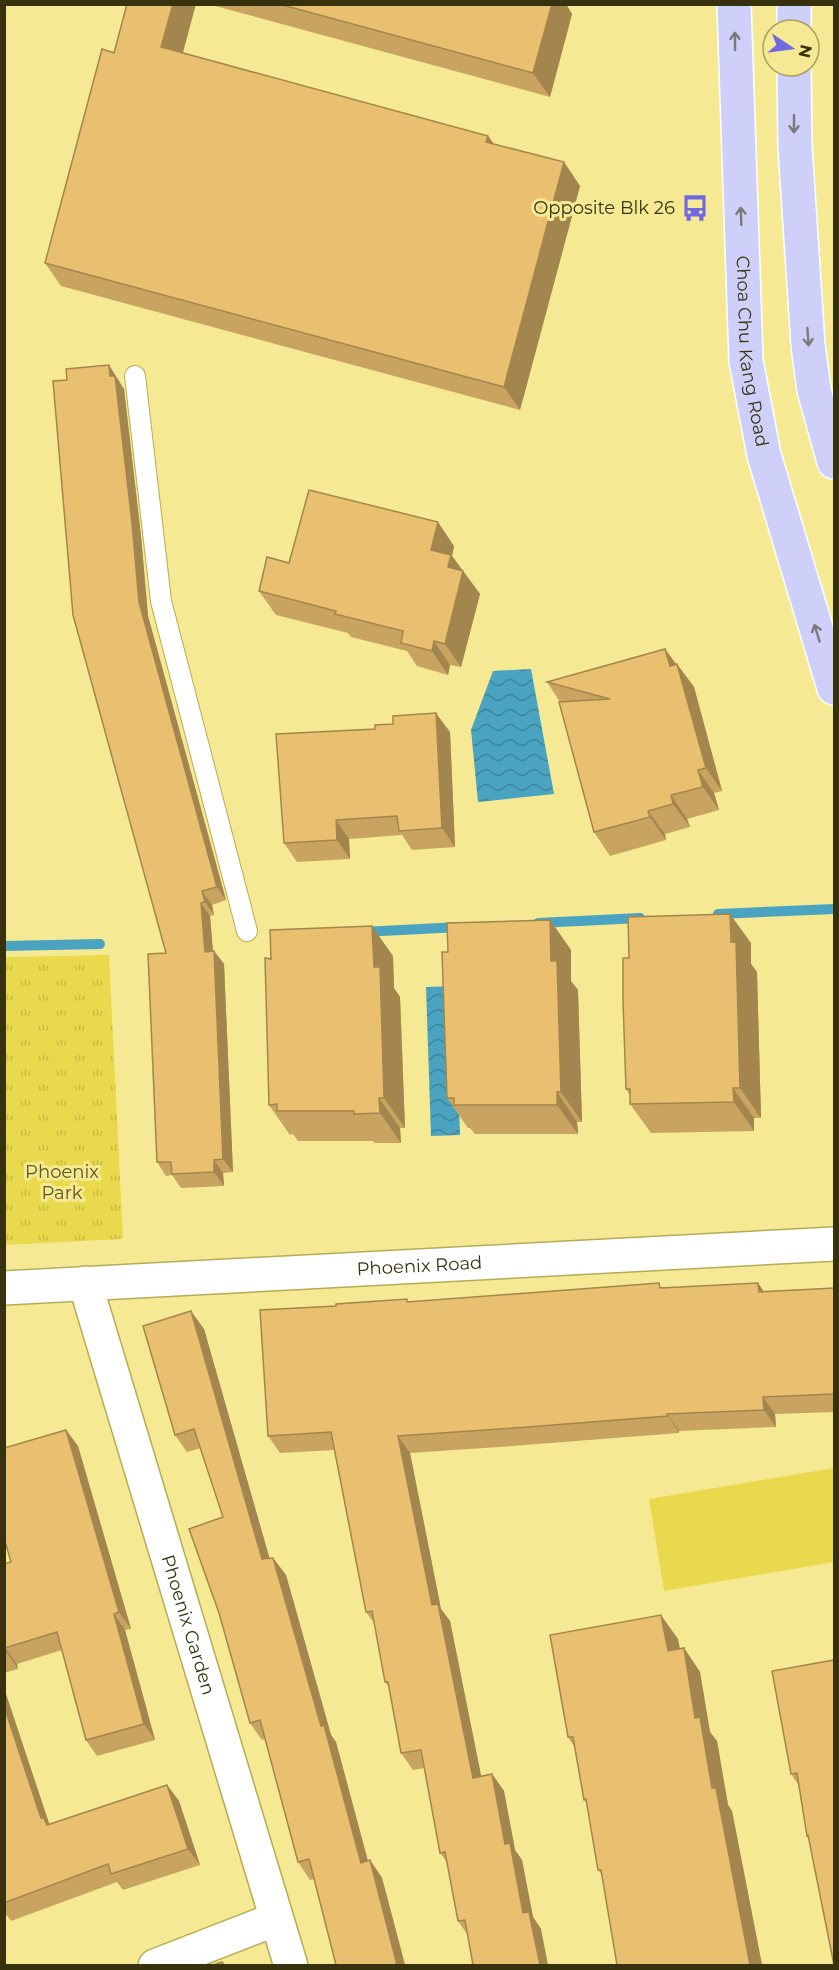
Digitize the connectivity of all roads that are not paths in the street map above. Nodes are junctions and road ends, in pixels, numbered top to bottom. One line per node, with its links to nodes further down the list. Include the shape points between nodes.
1 (734, 4): 5 (main road, Choa Chu Kang Road, one-way to 1, via 764,455 746,361)
2 (794, 78): 4 (main road, one-way to 4, via 808,345 814,390)
3 (135, 376): 6 (lane, via 161,601)
4 (834, 462)
5 (834, 688)
6 (247, 931)
7 (834, 1244): 8 (street, Phoenix Road)
8 (85, 1283): 9 (street, Phoenix Road); 10 (street, Phoenix Garden)
9 (4, 1288)
10 (276, 1919): 11 (street); 12 (street, Phoenix Garden)
11 (155, 1965)
12 (291, 1965)

